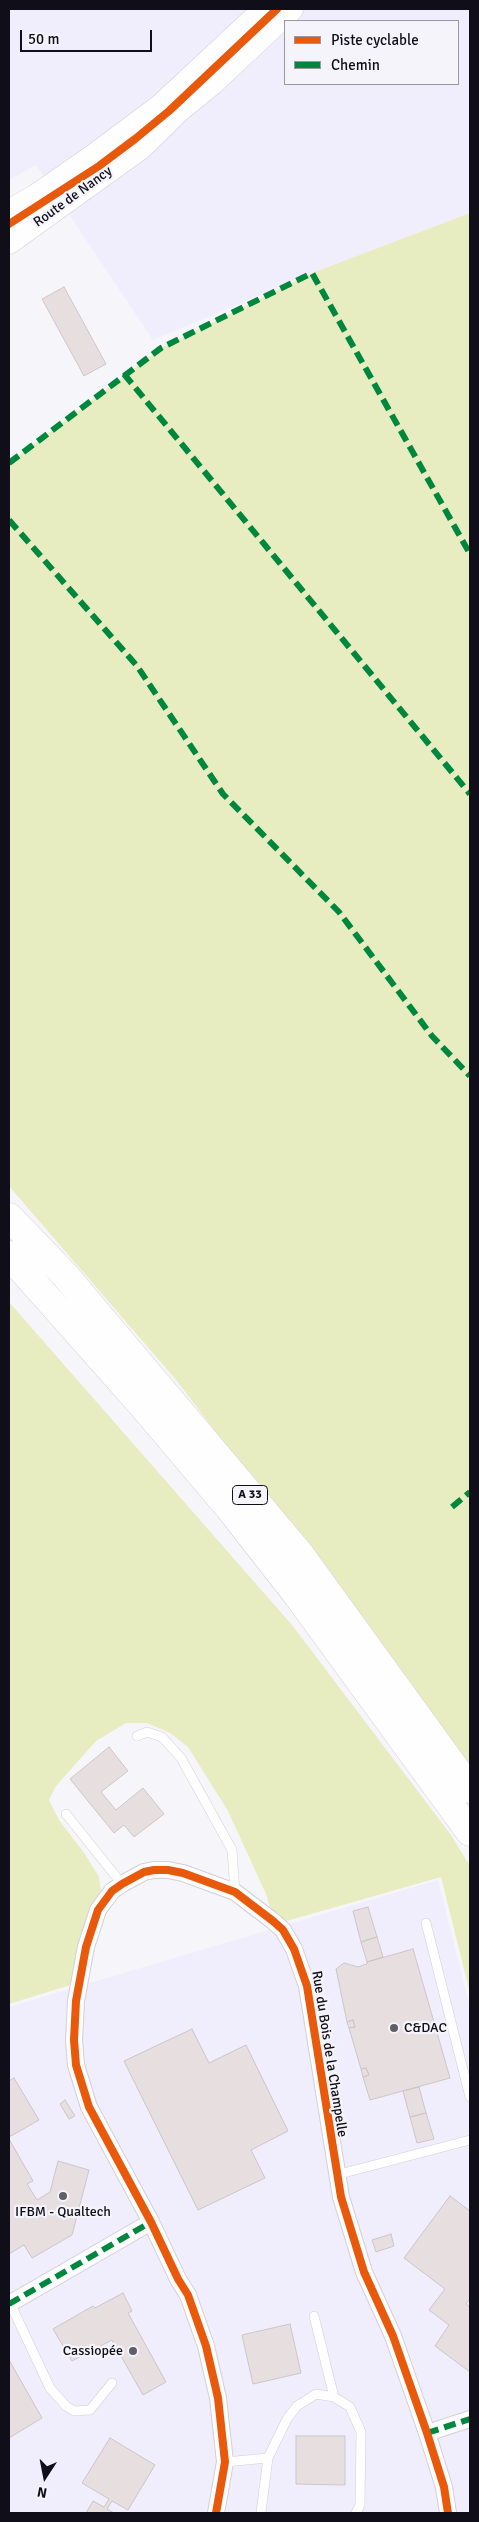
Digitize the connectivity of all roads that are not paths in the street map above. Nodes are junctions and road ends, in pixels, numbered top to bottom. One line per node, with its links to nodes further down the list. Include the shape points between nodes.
1 (265, 9): 3 (main road, Route de Nancy, via 161,106 94,156)
2 (291, 9): 4 (main road, Route de Nancy, via 141,147)
3 (9, 212)
4 (9, 242)
5 (9, 1217): 8 (highway, A 33, via 64,1274 299,1553)
6 (9, 1255): 10 (highway, A 33, via 230,1509 304,1604)
7 (137, 1736): 12 (lane, via 147,1732 162,1737 181,1758 232,1850)
8 (470, 1789)
9 (66, 1814): 11 (lane)
10 (470, 1832)
11 (122, 1884): 12 (street, Rue du Bois de la Champelle, via 144,1872 168,1870); 17 (street, Rue du Bois de la Champelle, via 105,1900 92,1925 76,2001 76,2065 89,2107)
12 (234, 1892): 16 (street, Rue du Bois de la Champelle, via 283,1930 304,1975)
13 (426, 1923): 14 (lane)
14 (470, 2097)
15 (470, 2140): 16 (lane)
16 (336, 2175): 23 (street, Rue du Bois de la Champelle, via 364,2272 393,2336)
17 (151, 2222): 18 (street); 25 (street, Rue du Bois de la Champelle, via 188,2295 215,2379)
18 (9, 2304): 20 (lane, via 50,2388 66,2406 74,2411 90,2410)
19 (314, 2316): 21 (lane)
20 (112, 2383)
21 (334, 2397): 24 (lane, via 316,2394 297,2406 287,2418); 28 (lane, via 350,2407 361,2432 360,2506)
22 (470, 2419): 23 (street)
23 (427, 2433): 29 (street, Rue du Bois de la Champelle, via 444,2487)
24 (268, 2458): 25 (lane); 26 (lane)
25 (225, 2462): 27 (street, Rue du Bois de la Champelle)
26 (261, 2512)
27 (216, 2513)
28 (356, 2513)
29 (448, 2513)

